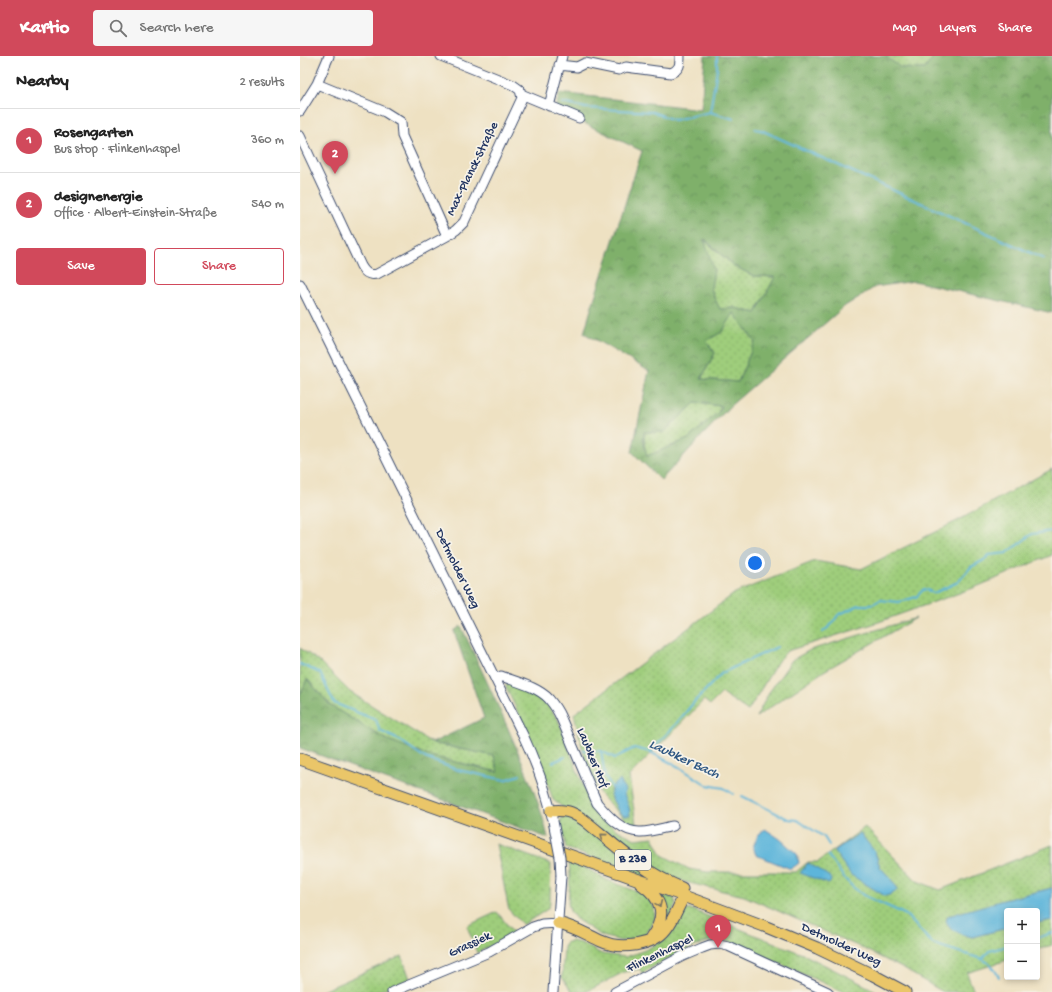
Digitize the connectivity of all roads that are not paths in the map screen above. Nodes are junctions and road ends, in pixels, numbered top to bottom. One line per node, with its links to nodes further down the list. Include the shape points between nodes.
1 (329, 56): 6 (street)
2 (441, 56): 7 (street, via 514,85)
3 (562, 56): 5 (street)
4 (680, 56): 5 (street, via 680,65 671,73 626,67 619,70 584,62 577,67)
5 (559, 65): 8 (street)
6 (317, 84): 9 (street); 12 (street, via 385,112 401,122 402,136)
7 (522, 94): 8 (street); 12 (street, Max-Planck-Straße, via 464,222)
8 (549, 106): 10 (street)
9 (300, 111)
10 (580, 118)
11 (300, 136): 12 (street, Max-Planck-Straße, via 361,266 368,275 377,274)
12 (447, 236)
13 (300, 284): 14 (street, Detmolder Weg)
14 (496, 678): 16 (street, Detmolder Weg, via 532,754); 17 (street, Laubker Hof, via 501,676 520,683 548,698 561,718 597,803 606,814 618,824 635,832 642,833)
15 (300, 759): 18 (main road, B 238)
16 (552, 816): 20 (main road, B 238, one-way to 16, via 696,893 671,883 638,864 575,814 566,810); 21 (street, Detmolder Weg, bridge, via 560,858)
17 (673, 826)
18 (631, 877): 19 (main road, B 238); 22 (main road, one-way to 22, via 654,895 662,910 661,919)
19 (684, 896): 20 (main road, B 238); 22 (main road, via 667,928)
20 (718, 909): 27 (main road, Detmolder Weg / B 238, via 817,948)
21 (558, 924): 22 (main road, via 569,925 615,945 629,946); 23 (street, Grassiek, via 533,927 489,952); 24 (street, Detmolder Weg)
22 (650, 940)
23 (392, 992)
24 (553, 992)
25 (615, 992): 26 (street, Flinkenhaspel, via 683,956 719,944)
26 (828, 992)
27 (904, 992)

